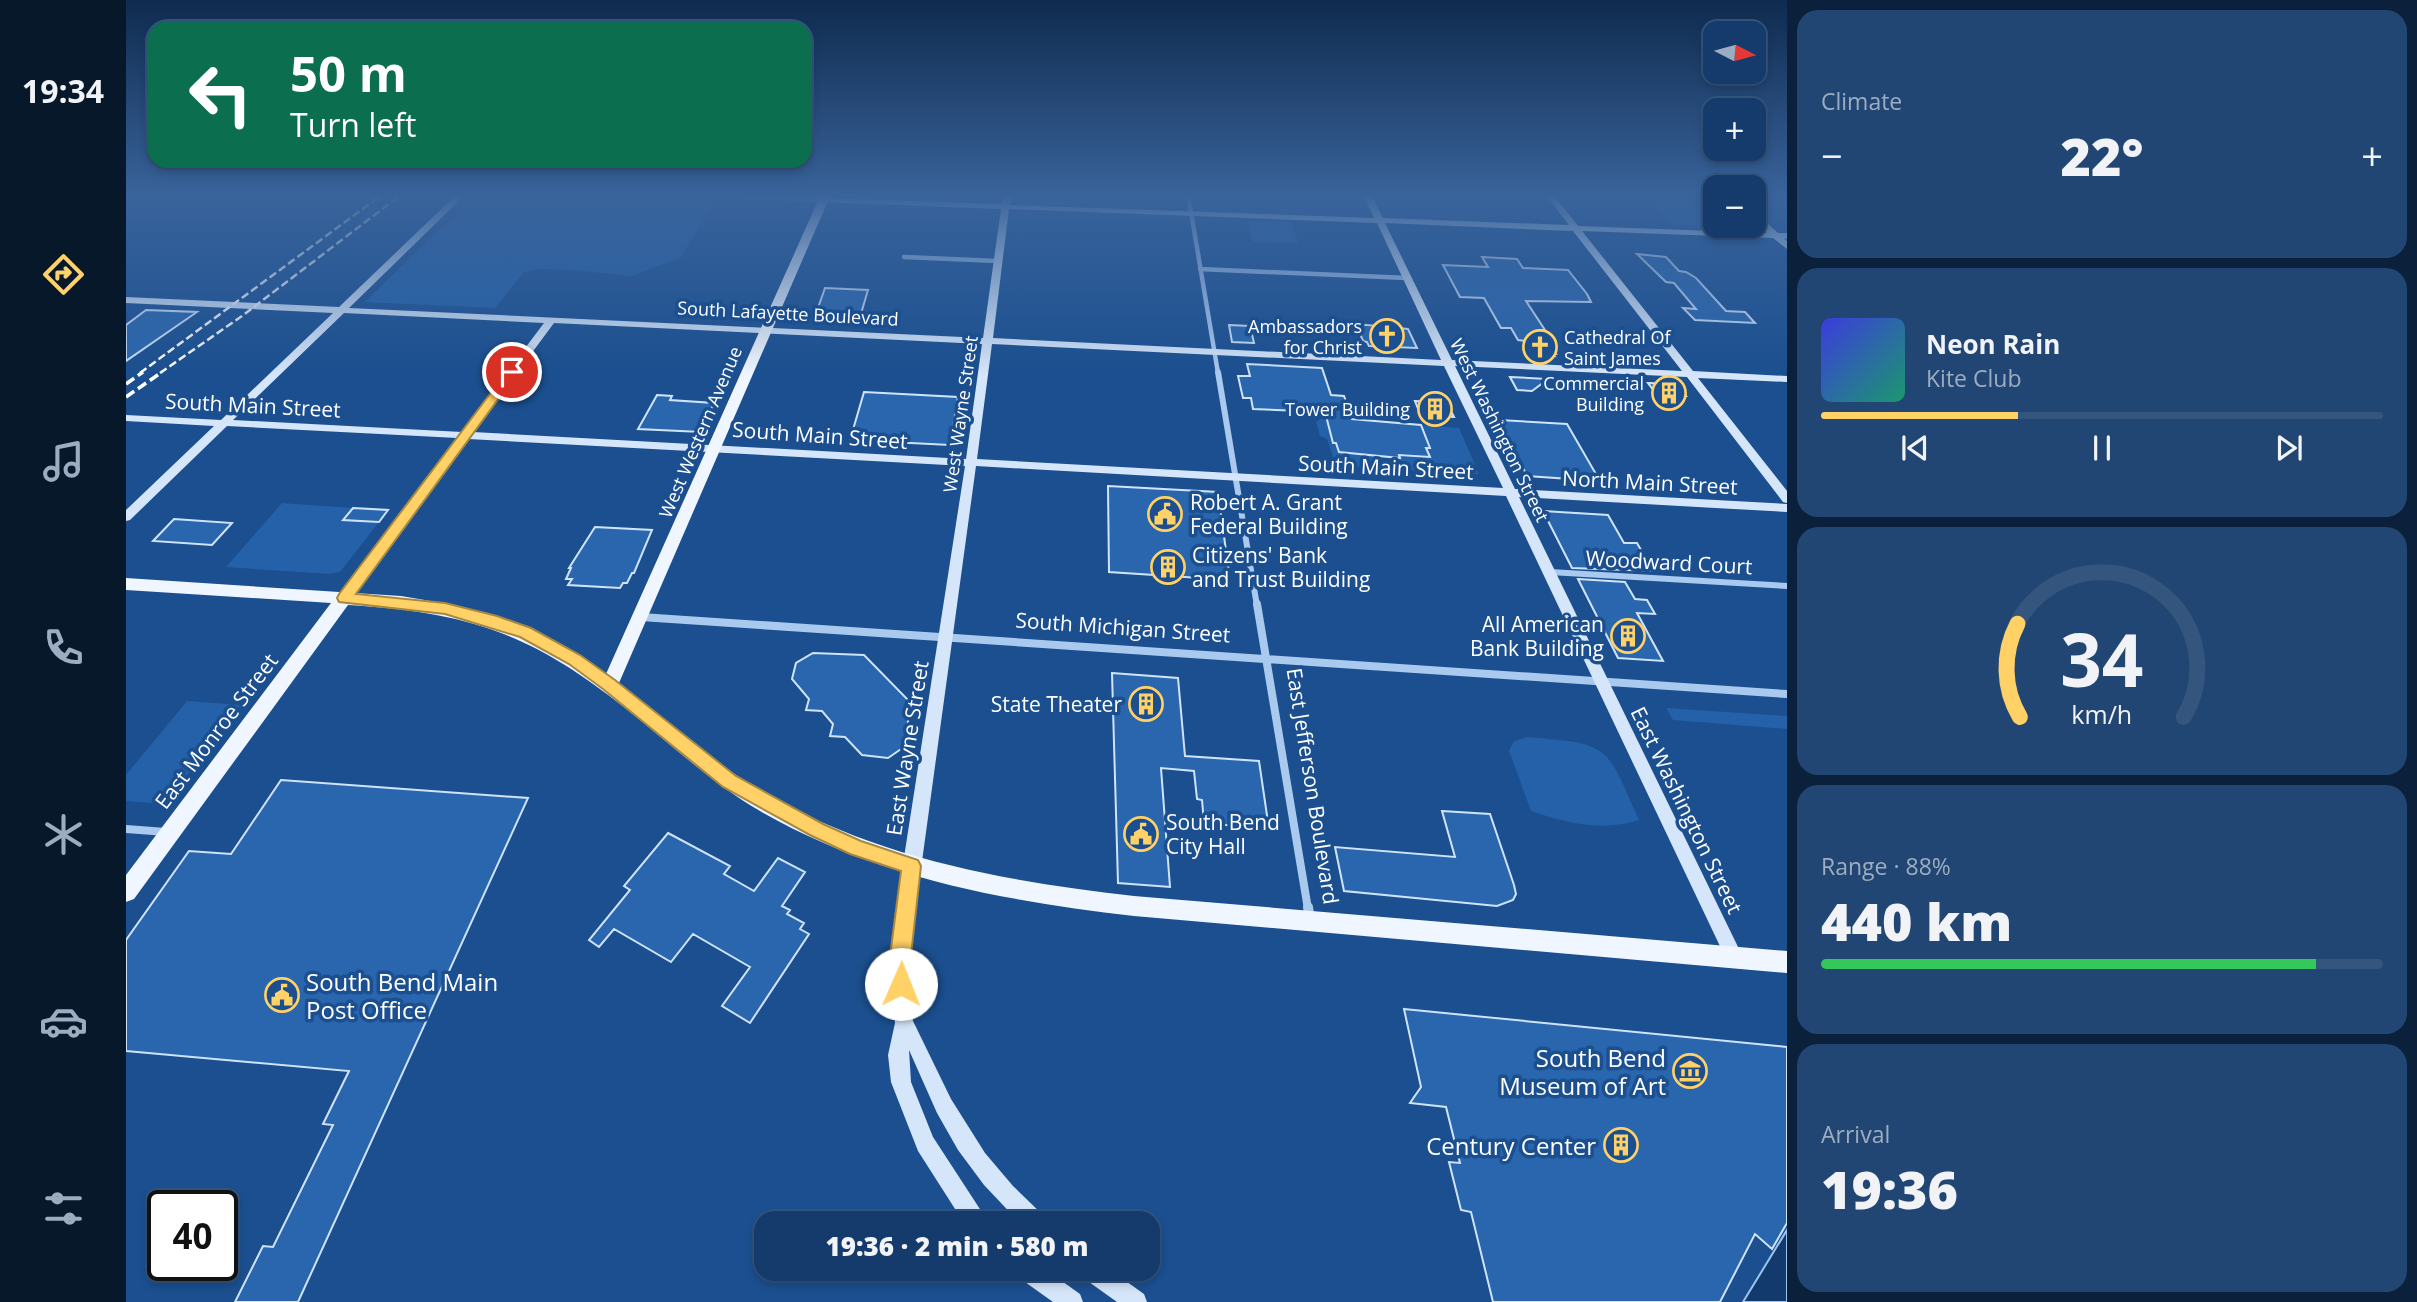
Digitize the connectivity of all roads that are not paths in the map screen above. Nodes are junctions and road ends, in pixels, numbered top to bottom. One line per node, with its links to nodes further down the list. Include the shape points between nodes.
1 (399, 255): 13 (street)
2 (798, 255): 16 (main road, West Western Avenue)
3 (999, 255): 8 (street, West Wayne Street)
4 (1198, 255): 9 (street, East Jefferson Boulevard)
5 (1396, 255): 10 (street, West Washington Street)
6 (1597, 255): 20 (street)
7 (904, 257): 8 (street)
8 (998, 261): 17 (street, West Wayne Street)
9 (1200, 269): 10 (street); 18 (street, East Jefferson Boulevard)
10 (1407, 278): 19 (street, West Washington Street)
11 (126, 300): 12 (street, South Lafayette Boulevard)
12 (144, 301): 13 (street, South Lafayette Boulevard); 14 (street)
13 (341, 310): 15 (street, South Lafayette Boulevard); 23 (street)
14 (126, 314)
15 (551, 320): 16 (street, South Lafayette Boulevard); 24 (street)
16 (765, 330): 17 (street, South Lafayette Boulevard); 25 (main road, West Western Avenue)
17 (988, 340): 18 (street, South Lafayette Boulevard); 26 (street, West Wayne Street)
18 (1213, 351): 19 (street, South Lafayette Boulevard); 27 (street, East Jefferson Boulevard)
19 (1448, 363): 20 (street, South Lafayette Boulevard); 28 (street, West Washington Street)
20 (1691, 375): 21 (street, South Lafayette Boulevard); 29 (street)
21 (1787, 379)
22 (126, 418): 23 (street, South Main Street)
23 (225, 423): 24 (street, South Main Street); 31 (street)
24 (466, 435): 25 (street, South Main Street); 35 (street)
25 (714, 448): 26 (street, South Main Street); 36 (main road, West Western Avenue)
26 (972, 463): 27 (street, South Main Street); 37 (street, West Wayne Street)
27 (1234, 478): 28 (street, South Main Street); 38 (street, East Jefferson Boulevard)
28 (1511, 493): 30 (street, North Main Street); 32 (street, West Washington Street)
29 (1787, 499)
30 (1787, 508)
31 (126, 517)
32 (1550, 572): 34 (street, Woodward Court); 39 (street, West Washington Street)
33 (126, 584): 35 (main road)
34 (1787, 586)
35 (344, 598): 40 (main road, via 432,606 497,622 526,632); 43 (main road, East Monroe Street)
36 (641, 617): 37 (street, South Michigan Street); 40 (main road, West Western Avenue)
37 (947, 638): 38 (street, South Michigan Street); 44 (street, East Wayne Street)
38 (1267, 659): 39 (street, South Michigan Street); 46 (street, East Jefferson Boulevard)
39 (1602, 682): 41 (street, South Michigan Street); 47 (street, East Washington Street)
40 (609, 684): 44 (main road, via 729,782 856,848)
41 (1787, 694)
42 (126, 829): 43 (street)
43 (170, 833): 45 (main road, East Monroe Street)
44 (911, 866): 46 (main road, via 1067,899); 49 (street, via 899,964)
45 (126, 892)
46 (1311, 921): 47 (main road)
47 (1734, 957): 48 (main road)
48 (1787, 962)
49 (904, 1023): 50 (street, via 898,1055 901,1082 918,1129 943,1176); 51 (street, via 921,1049 953,1123 990,1175)
50 (969, 1211)
51 (1024, 1211)
52 (1043, 1281): 54 (street)
53 (1107, 1281): 55 (street)
54 (1072, 1302)
55 (1136, 1302)

